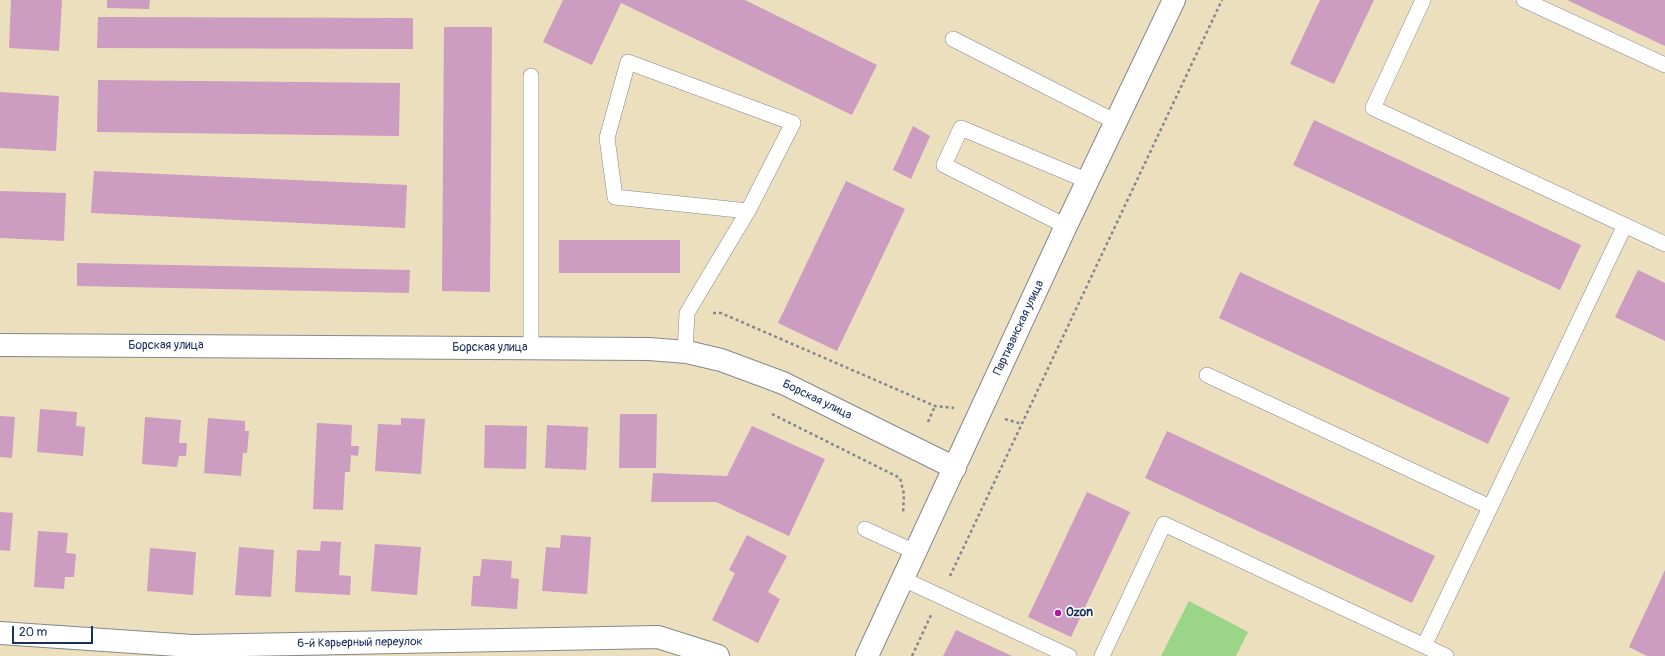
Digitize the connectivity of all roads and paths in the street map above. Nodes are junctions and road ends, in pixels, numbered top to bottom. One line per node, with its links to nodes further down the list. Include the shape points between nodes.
1 (1174, 0): 8 (street, Партизанская улица)
2 (1222, 0): 31 (path)
3 (1424, 0): 11 (lane, via 1373,108)
4 (1524, 0): 6 (lane)
5 (953, 39): 8 (lane)
6 (1665, 65)
7 (531, 76): 16 (lane)
8 (1116, 122): 9 (street, Партизанская улица)
9 (1088, 181): 12 (street, Партизанская улица); 12 (lane, via 961,128 944,165)
10 (748, 210): 10 (lane, via 793,123 628,62 607,138 615,198); 14 (lane)
11 (1625, 225): 13 (lane); 26 (lane)
12 (1066, 226): 23 (street, Партизанская улица)
13 (1665, 244)
14 (686, 313): 17 (lane); 20 (path, via 721,313)
15 (0, 345): 16 (street, Борская улица)
16 (531, 348): 17 (street, Борская улица, via 650,349)
17 (685, 352): 23 (street, Борская улица, via 721,360 783,383)
18 (1207, 375): 26 (lane)
19 (959, 402): 20 (path, via 954,408)
20 (935, 406): 22 (path)
21 (772, 414): 25 (path)
22 (928, 422)
23 (955, 468): 29 (street, Партизанская улица)
24 (902, 473): 25 (path)
25 (900, 478): 28 (path, via 904,494 904,512)
26 (1490, 507): 33 (lane)
27 (865, 529): 28 (lane)
28 (890, 541): 29 (lane)
29 (915, 552): 30 (street, Партизанская улица)
30 (903, 579): 31 (lane); 35 (street, Партизанская улица)
31 (940, 596): 36 (path); 37 (lane)
32 (0, 634): 34 (street, 6-й Карьерный переулок, via 192,646 658,637)
33 (1424, 646): 38 (lane, via 1164,524); 39 (lane)
34 (718, 656)
35 (867, 656)
36 (912, 656)
37 (1069, 656)
38 (1102, 656)
39 (1446, 656)

